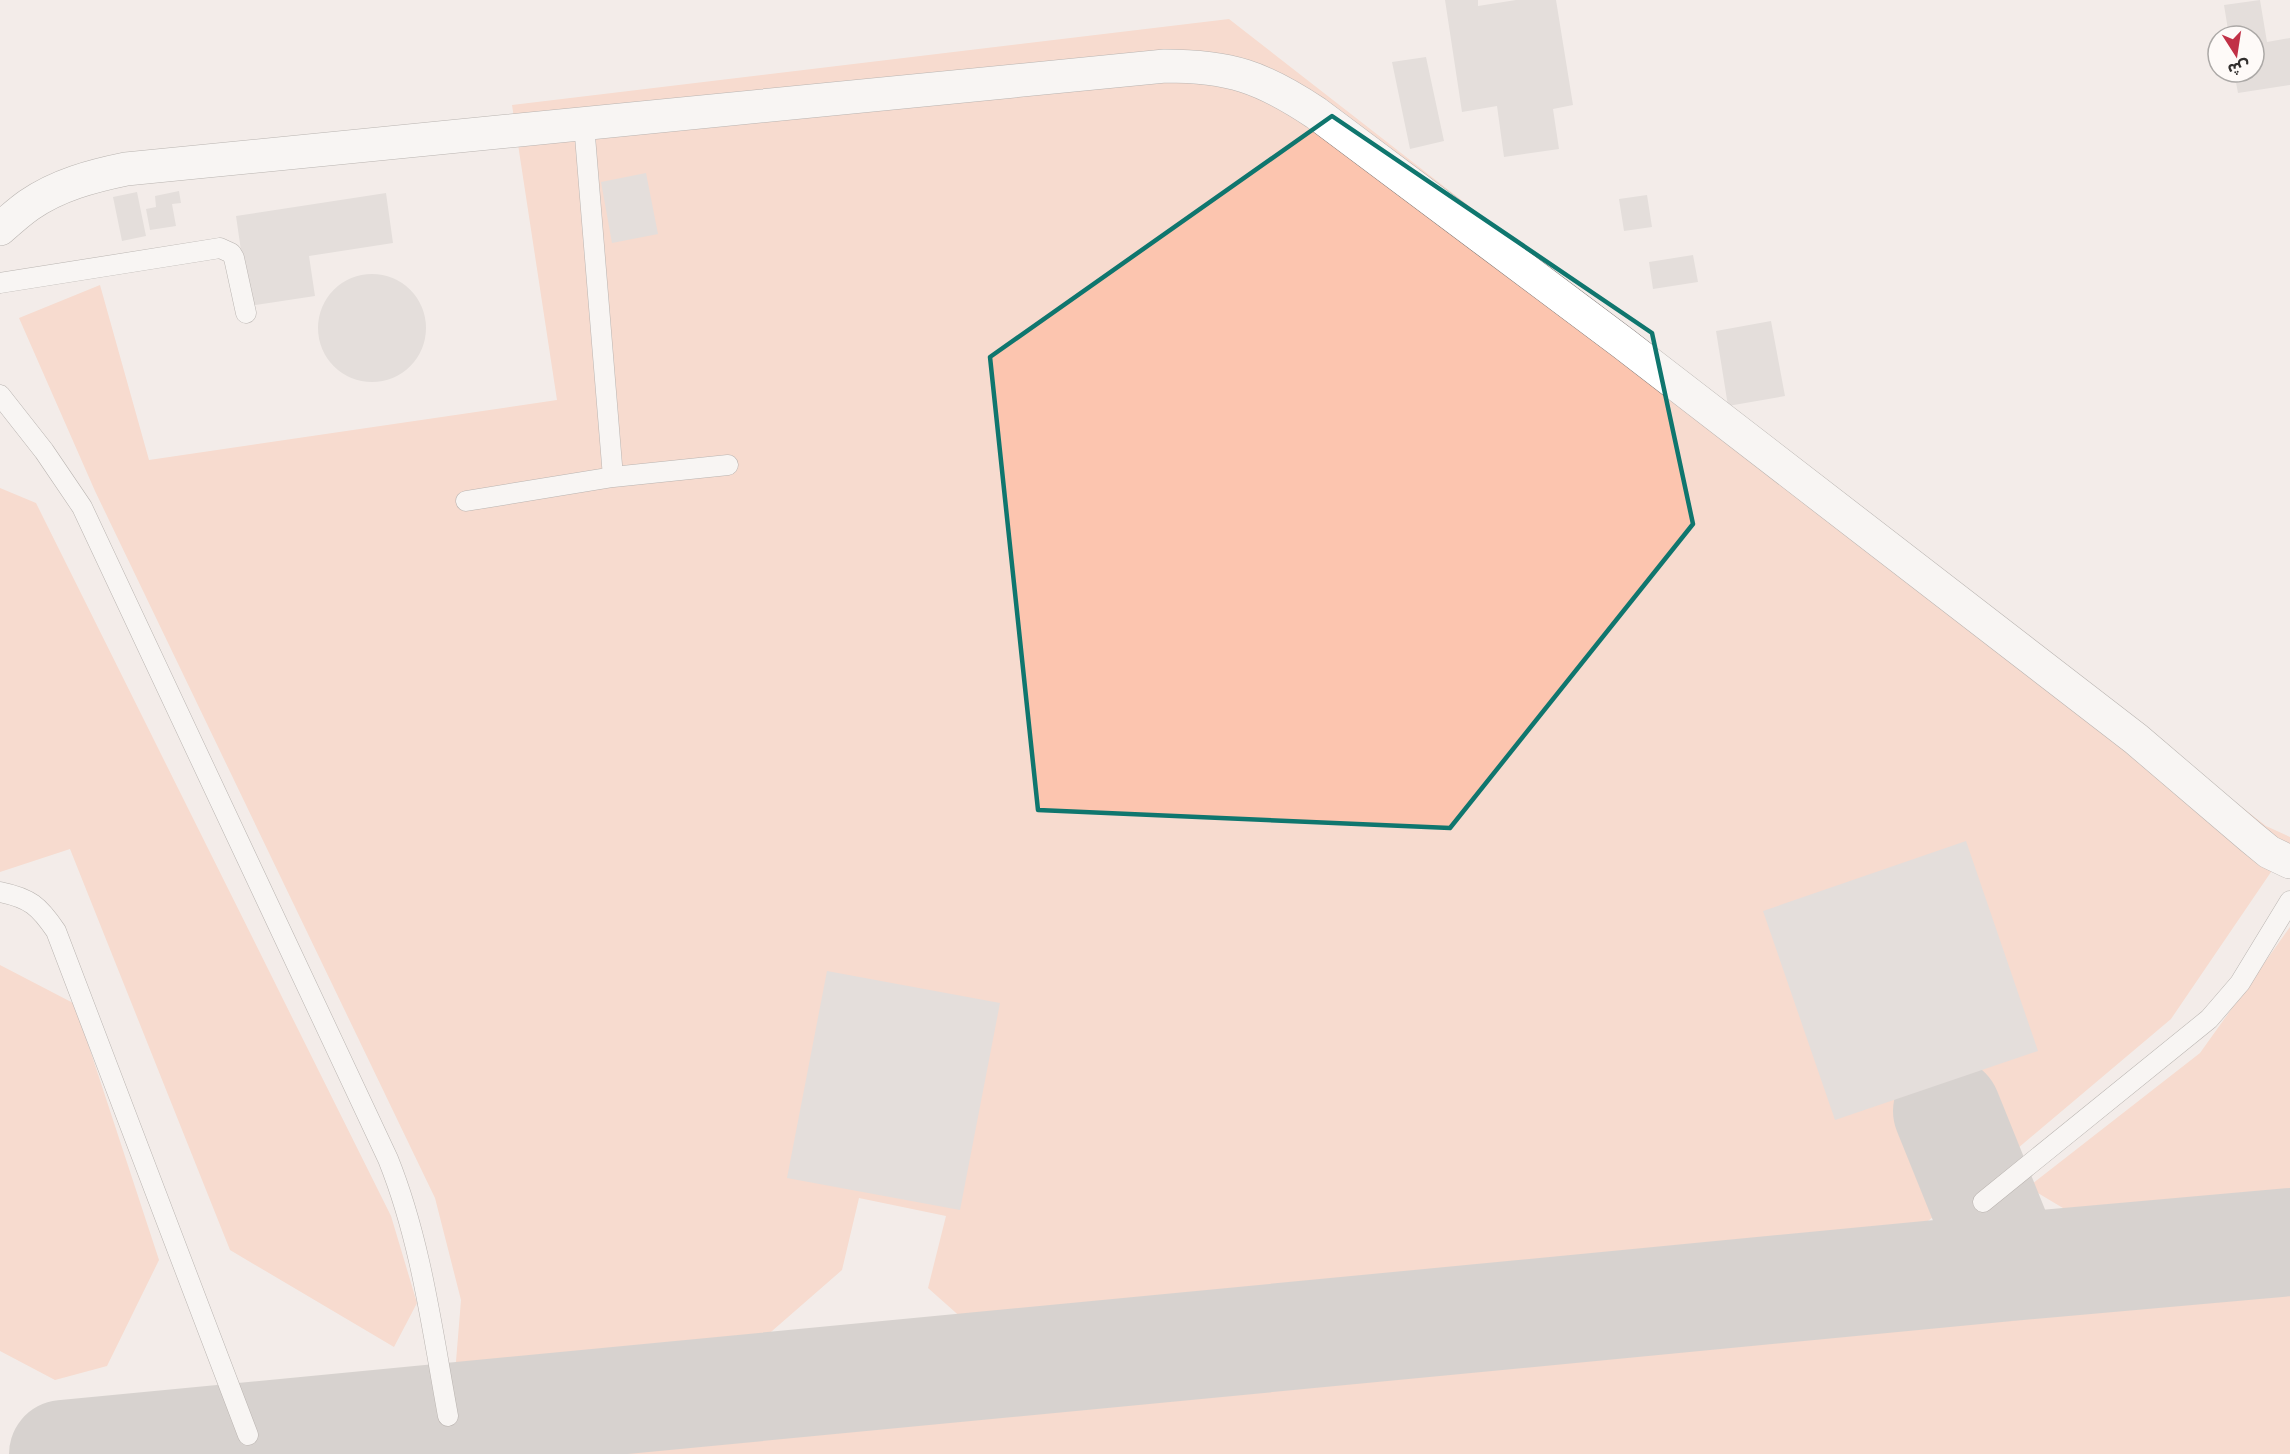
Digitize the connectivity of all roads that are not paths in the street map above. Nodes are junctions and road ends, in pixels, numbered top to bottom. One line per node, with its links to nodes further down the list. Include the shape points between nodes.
1 (584, 124): 2 (street, via 126,169 52,192 28,205); 7 (lane); 9 (street, via 1165,66 1218,69 1269,84 1316,113 1632,351 2136,739 2269,852)
2 (0, 229)
3 (0, 284): 4 (lane, via 220,248 234,258)
4 (246, 313)
5 (0, 395): 13 (lane, via 82,507 388,1159 416,1241)
6 (728, 465): 7 (lane)
7 (613, 477): 8 (lane)
8 (466, 501)
9 (2290, 862)
10 (0, 892): 14 (lane, via 19,896 41,909 56,931)
11 (2290, 902): 12 (lane, via 2240,983 2209,1019)
12 (1983, 1202)
13 (448, 1416)
14 (248, 1435)

